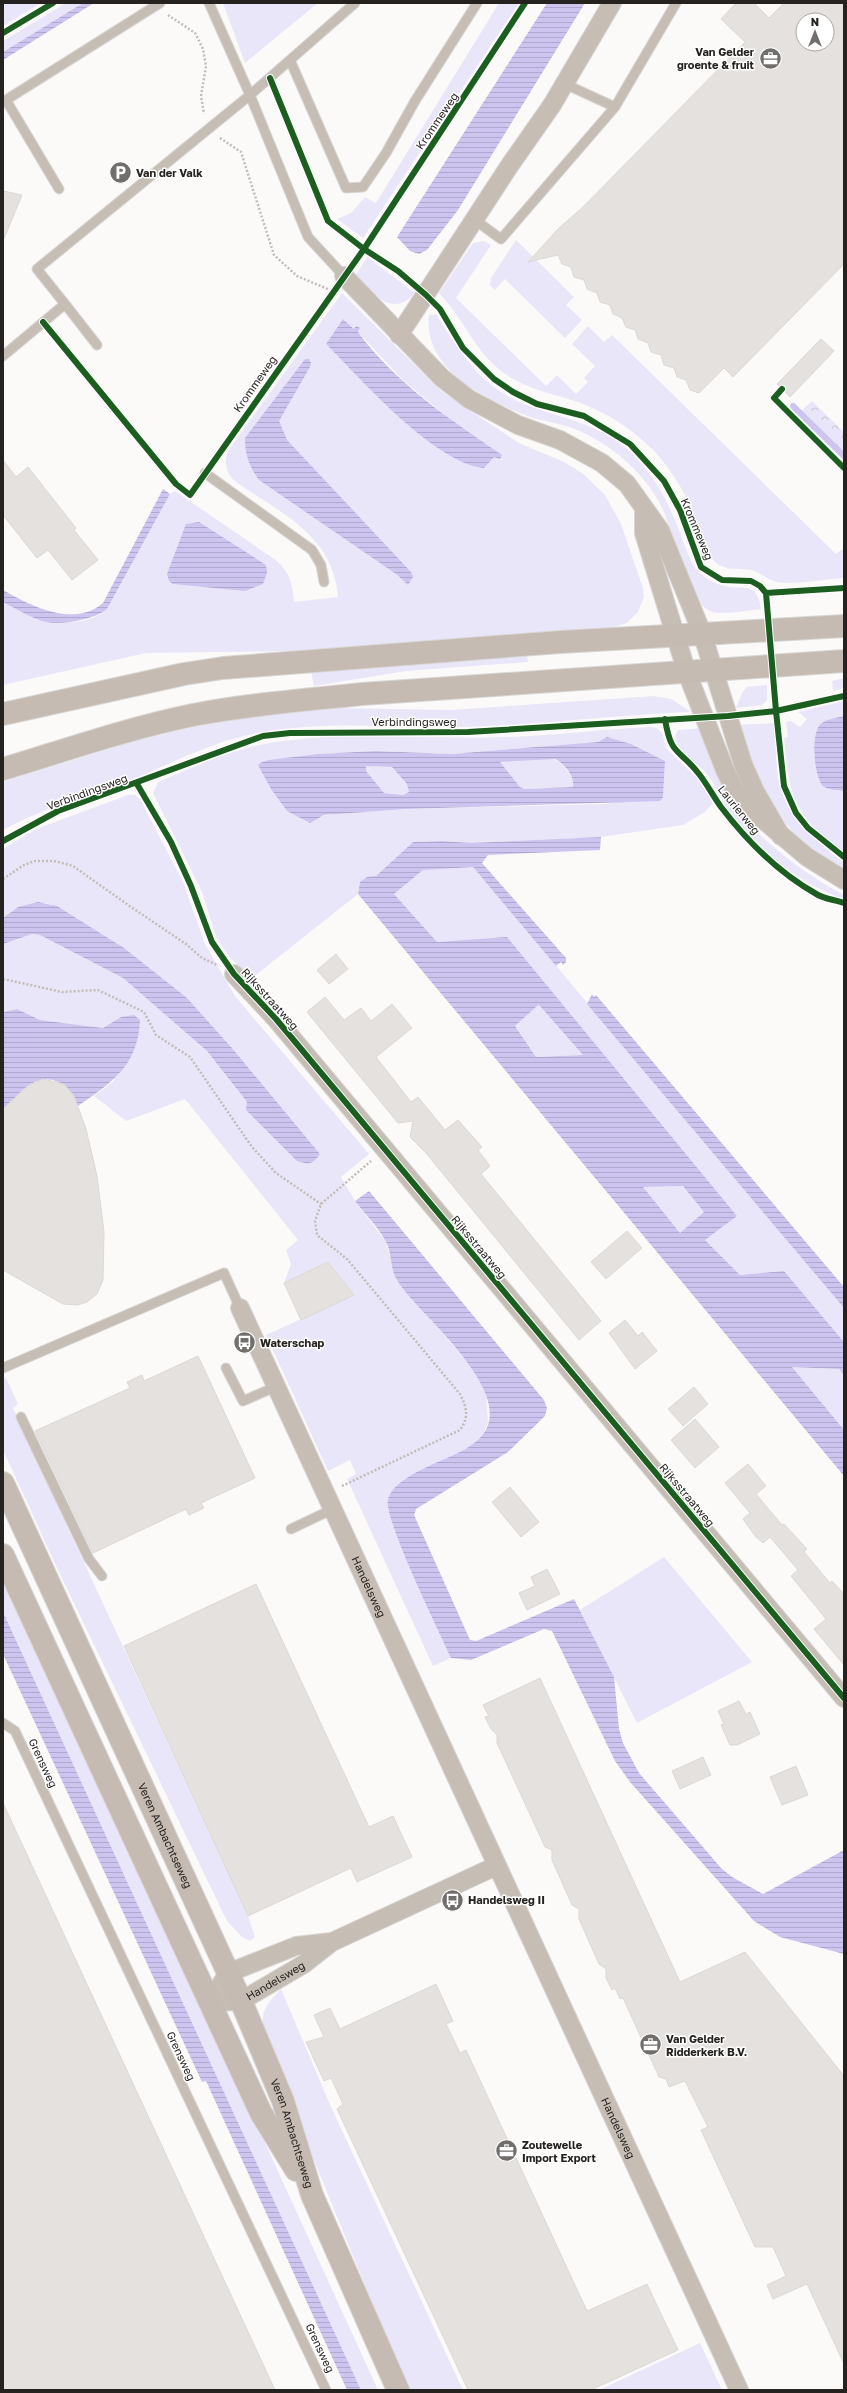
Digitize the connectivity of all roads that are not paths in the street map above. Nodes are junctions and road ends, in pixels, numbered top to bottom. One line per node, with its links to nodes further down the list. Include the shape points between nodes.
1 (208, 3): 9 (lane)
2 (355, 3): 7 (lane)
3 (476, 3): 7 (lane, via 363,187 346,188)
4 (612, 3): 8 (street)
5 (676, 3): 11 (lane)
6 (162, 6): 10 (lane)
7 (290, 60): 9 (lane)
8 (565, 84): 11 (lane); 13 (street)
9 (250, 95): 14 (lane, via 308,236); 15 (lane, via 36,269)
10 (4, 101): 12 (lane)
11 (615, 107): 13 (lane, via 501,239)
12 (59, 189)
13 (475, 220): 16 (street)
14 (344, 276): 16 (street)
15 (65, 304): 17 (lane); 18 (lane)
16 (399, 335): 20 (street, via 442,378 470,399 518,425 560,440 602,463 628,484)
17 (97, 346)
18 (3, 356)
19 (206, 473): 21 (lane, via 312,550 321,565)
20 (644, 508): 23 (street, via 660,530); 24 (street, via 644,533)
21 (324, 582)
22 (844, 626): 23 (street)
23 (702, 633): 24 (street); 26 (street, Laurierweg)
24 (675, 634): 27 (street, Laurierweg); 28 (street, via 207,670)
25 (844, 661): 26 (street)
26 (714, 671): 27 (street); 30 (street, Laurierweg, via 743,764)
27 (688, 673): 29 (street, via 362,694 231,709 147,726); 30 (street, Laurierweg, via 725,770 739,799)
28 (3, 714)
29 (3, 769)
30 (781, 836): 31 (street, Laurierweg, via 807,857)
31 (844, 880)
32 (234, 974): 43 (street, Rijksstraatweg, via 276,1019)
33 (240, 1308): 34 (lane, via 224,1273); 36 (street, Handelsweg)
34 (3, 1368)
35 (226, 1368): 36 (lane, via 243,1401)
36 (277, 1386): 39 (street, Handelsweg)
37 (22, 1416): 42 (lane, via 88,1559)
38 (3, 1483): 47 (street, Veren Ambachtseweg)
39 (329, 1502): 40 (lane); 45 (street, Handelsweg)
40 (291, 1529)
41 (3, 1555): 49 (street, Veren Ambachtseweg)
42 (102, 1576)
43 (844, 1698)
44 (3, 1723): 51 (lane, Grensweg, via 15,1731)
45 (496, 1866): 46 (street, Handelsweg); 53 (street, Handelsweg)
46 (332, 1942): 47 (street, Handelsweg, via 296,1946); 48 (street, Handelsweg, via 304,1964)
47 (228, 1973): 48 (street, Veren Ambachtseweg); 49 (street)
48 (241, 2000): 49 (street, Handelsweg); 50 (street, Veren Ambachtseweg, via 283,2102)
49 (210, 2002): 50 (street, Veren Ambachtseweg, via 261,2114)
50 (312, 2195): 52 (street, Veren Ambachtseweg)
51 (326, 2390)
52 (398, 2390)
53 (740, 2390)

